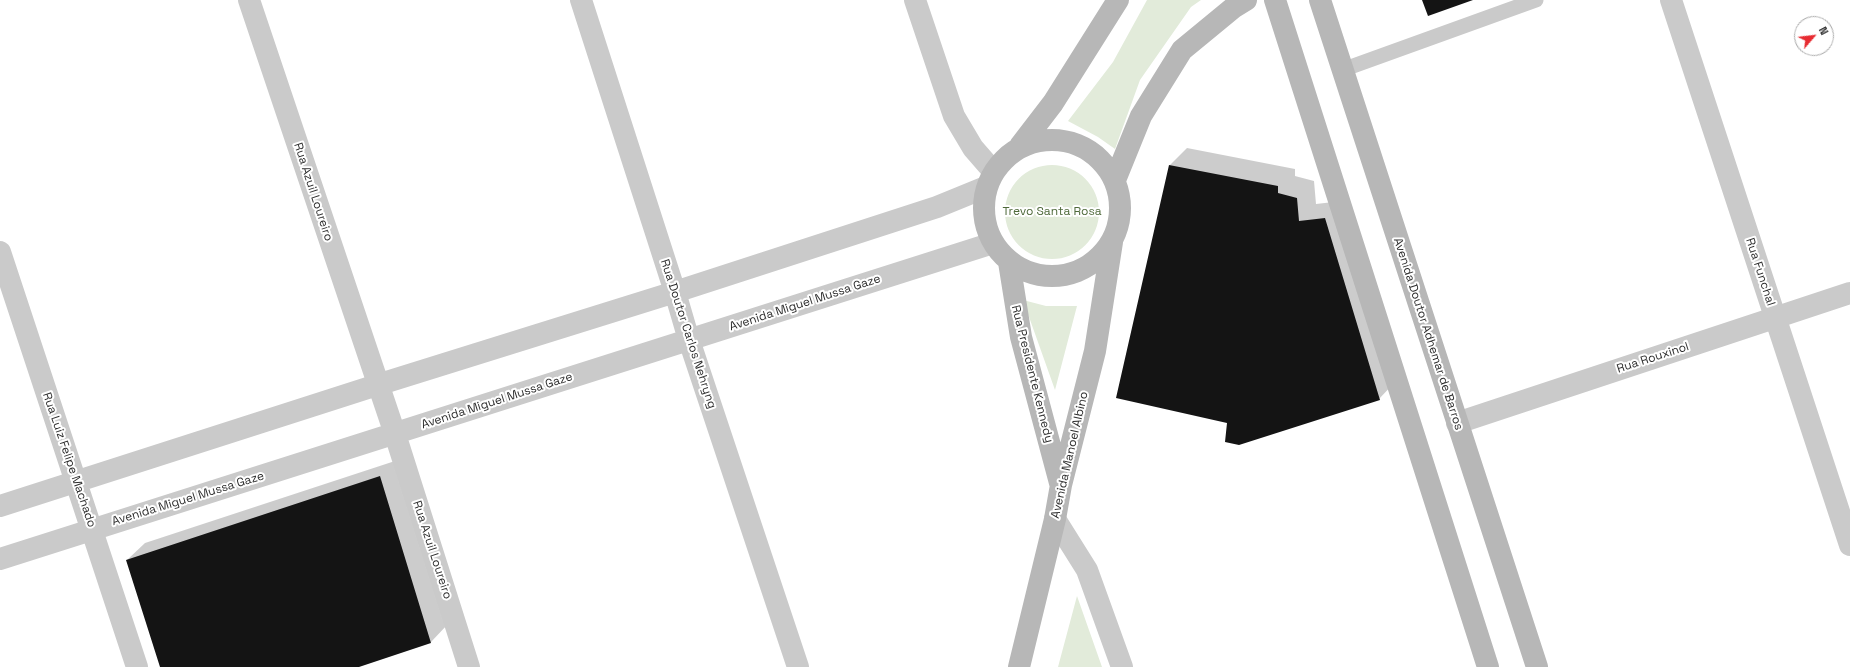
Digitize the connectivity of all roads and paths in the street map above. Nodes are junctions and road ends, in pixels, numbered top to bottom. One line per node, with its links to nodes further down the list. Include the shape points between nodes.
1 (249, 0): 22 (street, Rua Azuil Loureiro)
2 (581, 0): 18 (street, Rua Doutor Carlos Nehryng)
3 (915, 0): 12 (street, via 954,116)
4 (1118, 0): 11 (street, via 1054,103)
5 (1246, 0): 13 (street, via 1182,50 1141,116)
6 (1275, 0): 37 (street)
7 (1320, 0): 10 (street, Avenida Doutor Adhemar de Barros)
8 (1536, 0): 10 (lane)
9 (1670, 0): 20 (street, Rua Funchal)
10 (1342, 70): 23 (street, Avenida Doutor Adhemar de Barros)
11 (1020, 146): 12 (street, via 1005,157); 13 (street, via 1041,139 1063,140 1085,147 1102,161)
12 (990, 179): 15 (street, via 984,216); 18 (street, via 937,207)
13 (1114, 180): 14 (street, via 1120,202 1119,224)
14 (1112, 242): 17 (street, via 1100,258 1084,269 1065,275 1046,277 1026,272); 26 (street, Avenida Manoel Albino, via 1095,351)
15 (993, 243): 17 (street); 21 (street, Avenida Miguel Mussa Gaze)
16 (0, 252): 25 (street, Rua Luiz Felipe Machado)
17 (1009, 262): 26 (street, Rua Presidente Kennedy, via 1020,337)
18 (675, 292): 21 (street, Rua Doutor Carlos Nehryng); 22 (street)
19 (1850, 293): 20 (street, Rua Rouxinol)
20 (1775, 318): 23 (street, Rua Rouxinol); 30 (street, Rua Funchal)
21 (689, 340): 24 (street, Avenida Miguel Mussa Gaze); 34 (street, Rua Doutor Carlos Nehryng)
22 (377, 385): 24 (street, Rua Azuil Loureiro); 25 (street)
23 (1457, 423): 38 (street, Avenida Doutor Adhemar de Barros)
24 (394, 434): 29 (street, Avenida Miguel Mussa Gaze); 33 (street, Rua Azuil Loureiro)
25 (76, 483): 27 (street); 29 (street, Rua Luiz Felipe Machado)
26 (1061, 485): 28 (street, Avenida Manoel Albino)
27 (0, 506)
28 (1055, 519): 35 (street, Avenida Manoel Albino); 36 (street, via 1087,570)
29 (93, 529): 31 (street, Avenida Miguel Mussa Gaze); 32 (street, Rua Luiz Felipe Machado)
30 (1850, 545)
31 (0, 559)
32 (138, 667)
33 (469, 667)
34 (798, 667)
35 (1019, 667)
36 (1122, 667)
37 (1488, 667)
38 (1537, 667)

